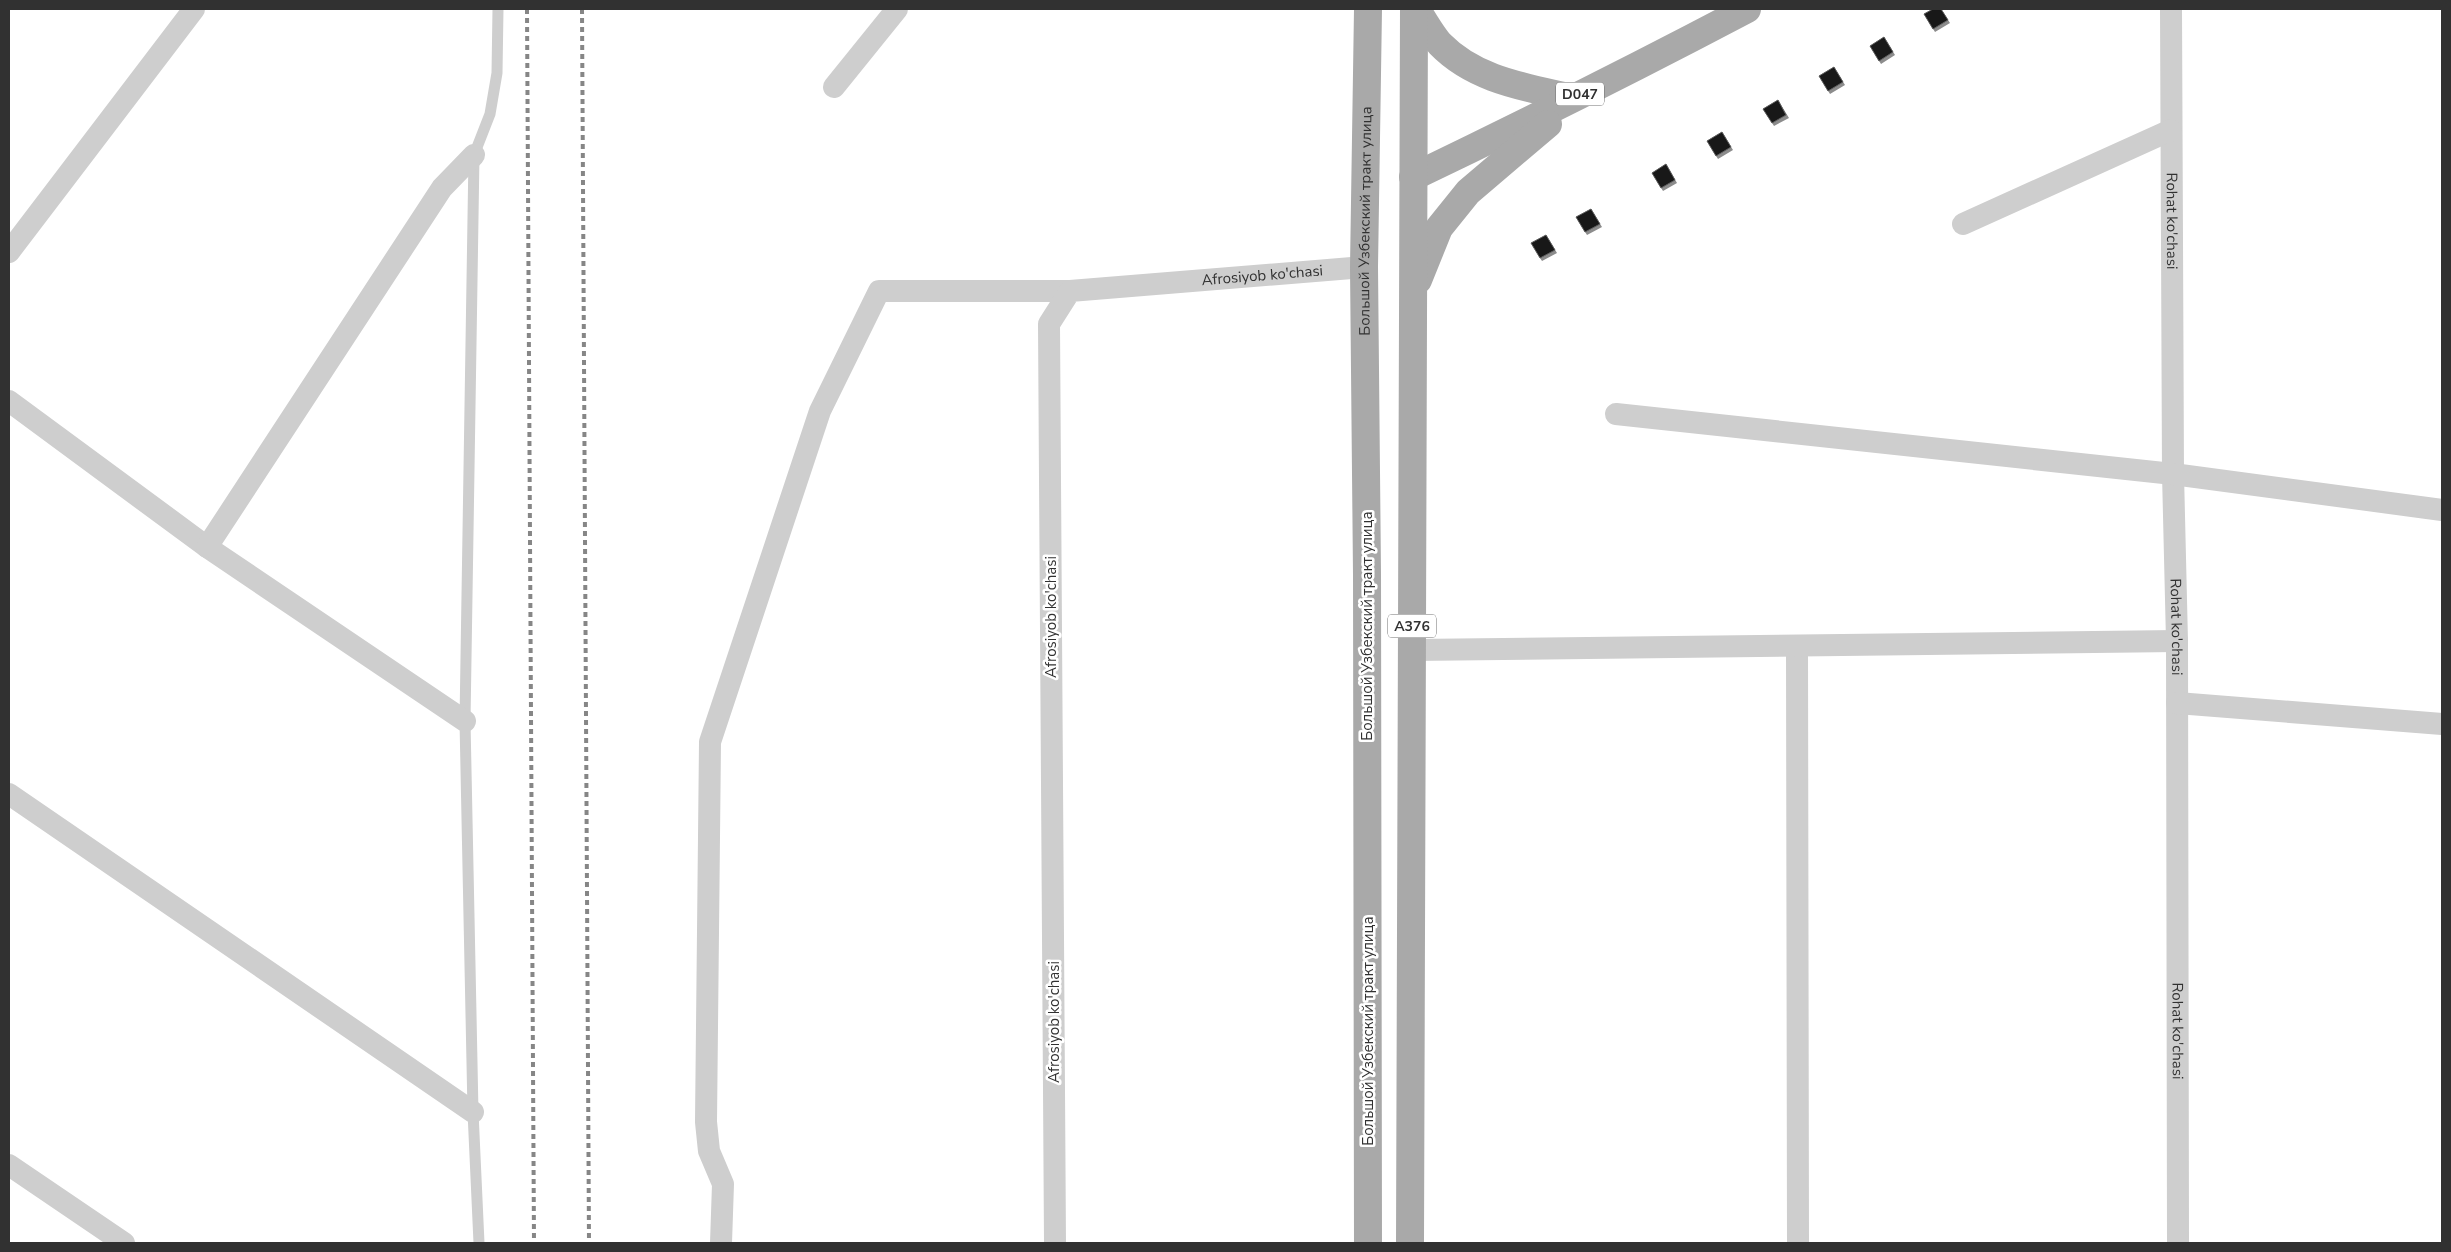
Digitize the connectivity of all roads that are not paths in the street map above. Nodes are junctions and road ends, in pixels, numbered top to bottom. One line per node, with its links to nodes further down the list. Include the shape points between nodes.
1 (194, 9): 14 (street)
2 (498, 9): 11 (lane, via 497,73 490,114)
3 (897, 9): 8 (street)
4 (1368, 9): 15 (main road, Большой Узбекский тракт улица)
5 (1415, 9): 9 (main road, D047, via 1440,44 1467,65 1506,83); 12 (main road, A376)
6 (1747, 9): 9 (main road, D047)
7 (2171, 9): 10 (street, Rohat ko'chasi)
8 (834, 86)
9 (1584, 92): 12 (main road, D047); 17 (main road, D047, via 1468,192 1439,228)
10 (2171, 130): 13 (street); 20 (street, Rohat ko'chasi)
11 (474, 155): 22 (street, via 442,188); 27 (lane)
12 (1413, 177): 17 (main road, A376)
13 (1963, 224)
14 (9, 252)
15 (1364, 267): 16 (street, Afrosiyob ko'chasi); 36 (main road, Большой Узбекский тракт улица)
16 (1070, 290): 34 (street, via 879,291 820,411 710,742 706,1122 709,1151 723,1184); 35 (street, Afrosiyob ko'chasi, via 1049,324)
17 (1413, 293): 25 (main road, A376)
18 (9, 402): 22 (street)
19 (1616, 414): 20 (street)
20 (2173, 474): 21 (street); 23 (street, Rohat ko'chasi)
21 (2442, 510)
22 (207, 547): 27 (street)
23 (2177, 641): 24 (street); 26 (street, Rohat ko'chasi)
24 (1798, 647): 25 (street); 38 (street)
25 (1412, 650): 37 (main road, A376)
26 (2177, 703): 28 (street); 39 (street, Rohat ko'chasi)
27 (466, 721): 30 (lane)
28 (2442, 724)
29 (9, 794): 30 (street)
30 (473, 1112): 33 (lane)
31 (9, 1165): 32 (street)
32 (124, 1243)
33 (479, 1243)
34 (721, 1243)
35 (1056, 1243)
36 (1368, 1243)
37 (1410, 1243)
38 (1798, 1243)
39 (2178, 1243)

